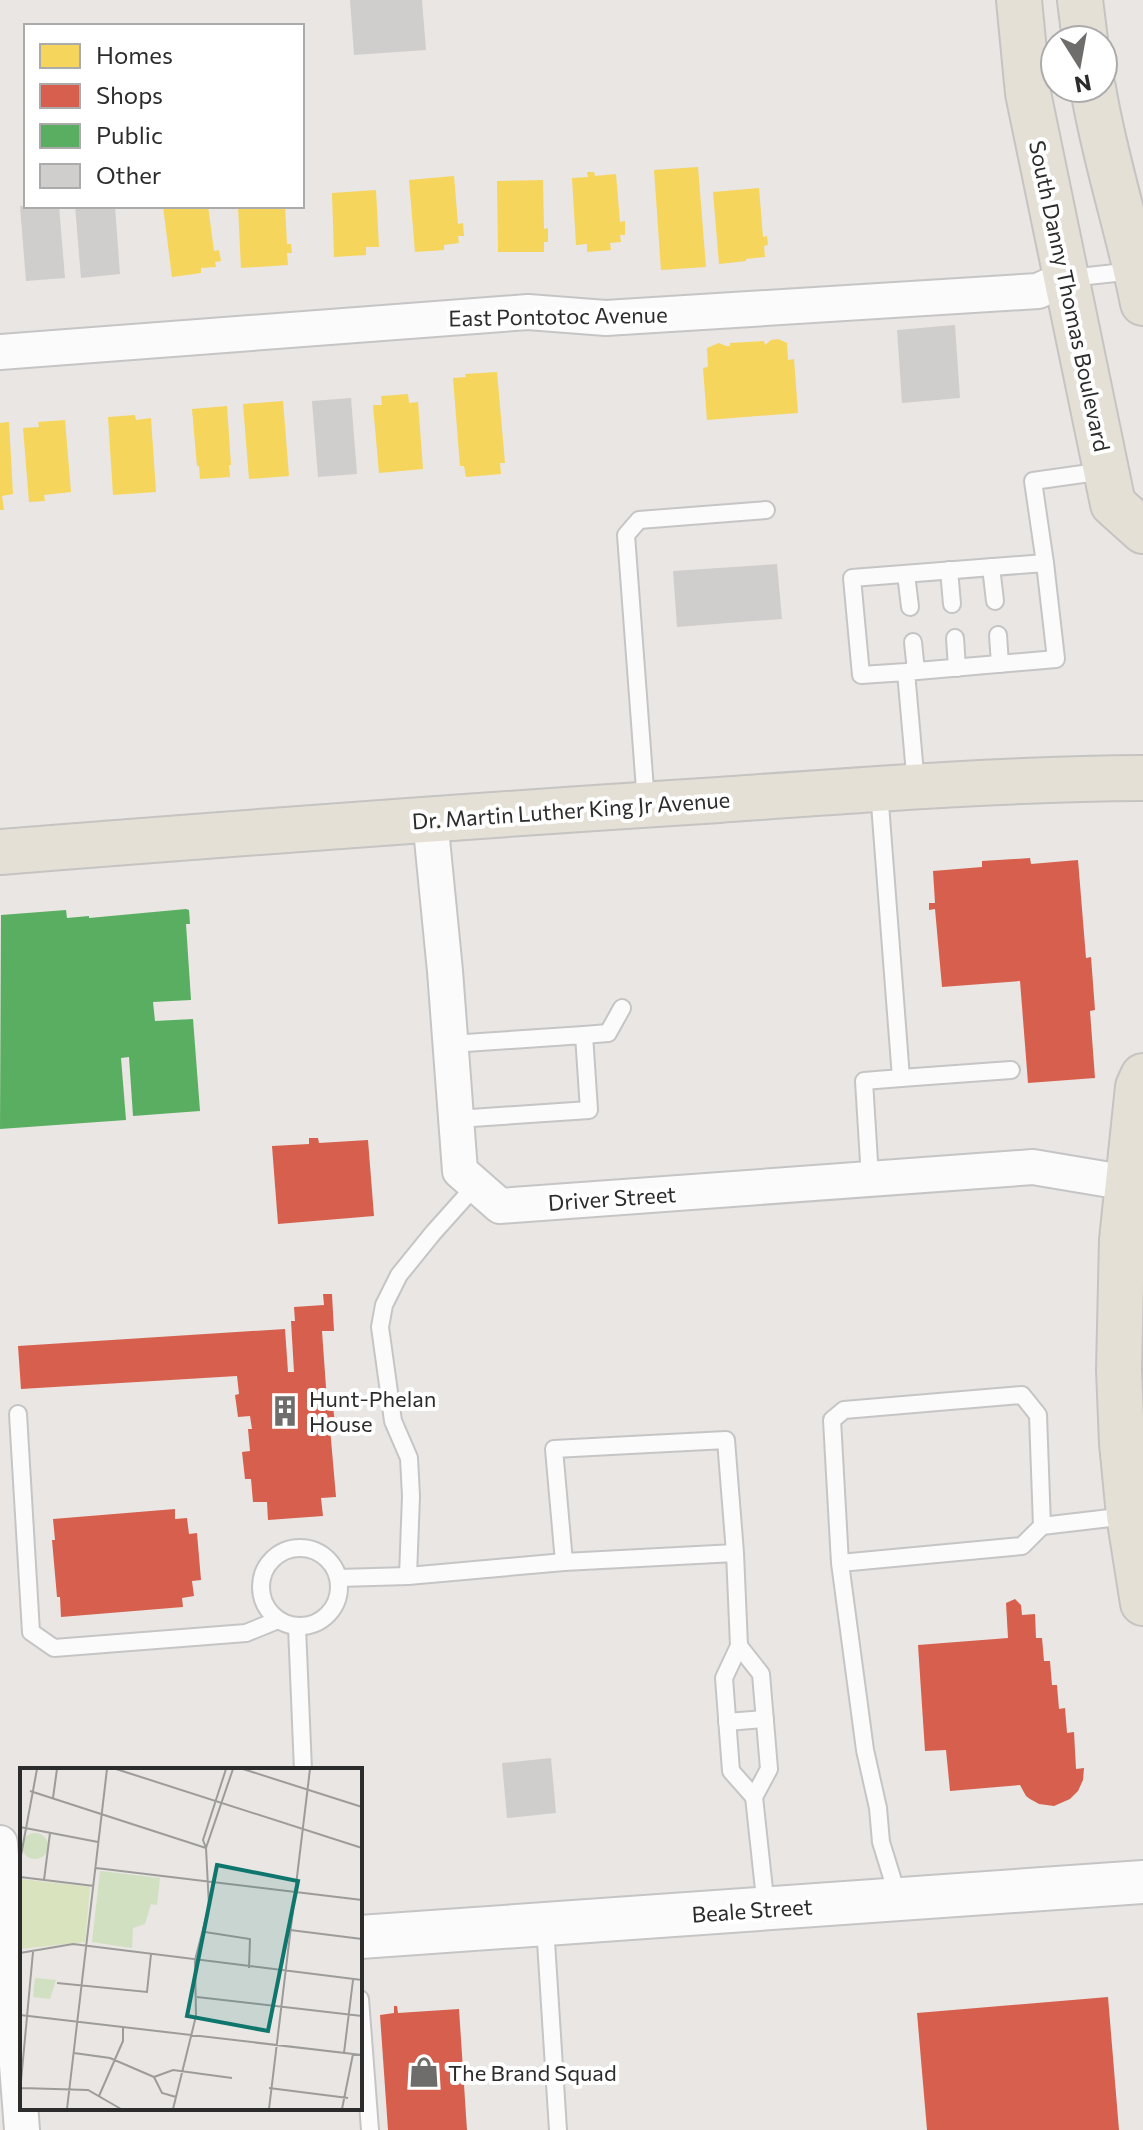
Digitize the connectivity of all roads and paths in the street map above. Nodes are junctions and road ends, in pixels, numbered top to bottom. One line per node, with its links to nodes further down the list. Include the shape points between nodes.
1 (1019, 0): 5 (main road, South Danny Thomas Boulevard, via 1028,93)
2 (1080, 0): 3 (main road)
3 (1083, 24)
4 (1096, 104): 6 (main road)
5 (1066, 278): 6 (lane); 7 (street, East Pontotoc Avenue, via 1038,291 606,318 528,312); 8 (main road, South Danny Thomas Boulevard)
6 (1141, 281)
7 (0, 352)
8 (1107, 471): 10 (main road, South Danny Thomas Boulevard, via 1113,504); 11 (lane, via 1033,481)
9 (766, 510): 26 (lane, via 639,520 626,535)
10 (1143, 531)
11 (1045, 563): 12 (lane); 21 (lane, via 1056,659)
12 (991, 567): 13 (lane); 15 (lane)
13 (949, 570): 14 (lane); 16 (lane)
14 (906, 574): 17 (lane); 23 (lane, via 852,578 861,675)
15 (995, 601)
16 (952, 604)
17 (910, 607)
18 (998, 635): 21 (lane)
19 (955, 638): 22 (lane)
20 (913, 642): 23 (lane)
21 (1000, 664): 22 (lane)
22 (957, 668): 23 (lane)
23 (911, 671): 25 (lane)
24 (1143, 778): 25 (main road, Dr. Martin Luther King Jr Avenue)
25 (897, 788): 26 (main road, Dr. Martin Luther King Jr Avenue); 34 (lane)
26 (646, 804): 27 (main road, Dr. Martin Luther King Jr Avenue)
27 (430, 819): 28 (main road, Dr. Martin Luther King Jr Avenue); 31 (street, Driver Street)
28 (0, 852)
29 (622, 1008): 30 (lane, via 608,1033)
30 (584, 1035): 31 (lane); 35 (lane, via 589,1110)
31 (451, 1044): 35 (street, Driver Street)
32 (1011, 1070): 34 (lane)
33 (1143, 1076): 37 (main road)
34 (901, 1078): 36 (lane, via 864,1081)
35 (457, 1119): 38 (street, Driver Street, via 460,1171)
36 (870, 1178): 37 (street, Driver Street, via 1033,1167); 38 (street, Driver Street, via 500,1206)
37 (1128, 1183): 40 (main road, via 1119,1370)
38 (476, 1185): 45 (lane, via 399,1275 380,1327 393,1421 409,1458)
39 (18, 1414): 48 (lane, via 31,1632 54,1648 246,1633)
40 (1129, 1515): 41 (lane); 47 (main road)
41 (1042, 1526): 44 (lane, via 1022,1546); 44 (lane, via 1038,1415 1022,1395 844,1410 832,1420)
42 (735, 1553): 43 (lane); 43 (lane, via 726,1440 554,1449); 50 (lane)
43 (564, 1562): 45 (lane)
44 (840, 1563): 57 (lane, via 881,1842)
45 (408, 1576): 46 (lane)
46 (339, 1578): 48 (lane, via 318,1552 293,1548 281,1553 264,1570 260,1583 265,1608); 49 (lane, via 332,1610 322,1620)
47 (1143, 1603)
48 (278, 1620): 49 (lane)
49 (297, 1627): 53 (lane)
50 (739, 1646): 51 (lane, via 761,1674); 52 (lane, via 724,1678)
51 (765, 1719): 52 (lane); 54 (lane, via 769,1769)
52 (727, 1722): 54 (lane, via 731,1771)
53 (303, 1768)
54 (754, 1797): 58 (lane)
55 (0, 1843): 61 (street)
56 (1143, 1882): 57 (street, Beale Street)
57 (899, 1898): 58 (street, Beale Street)
58 (766, 1908): 59 (street, Beale Street)
59 (545, 1925): 60 (street, Beale Street); 67 (lane)
60 (362, 1937)
61 (10, 1959): 63 (street)
62 (362, 2025): 66 (lane)
63 (20, 2102)
64 (21, 2110): 65 (street)
65 (22, 2130)
66 (370, 2130)
67 (558, 2130)

